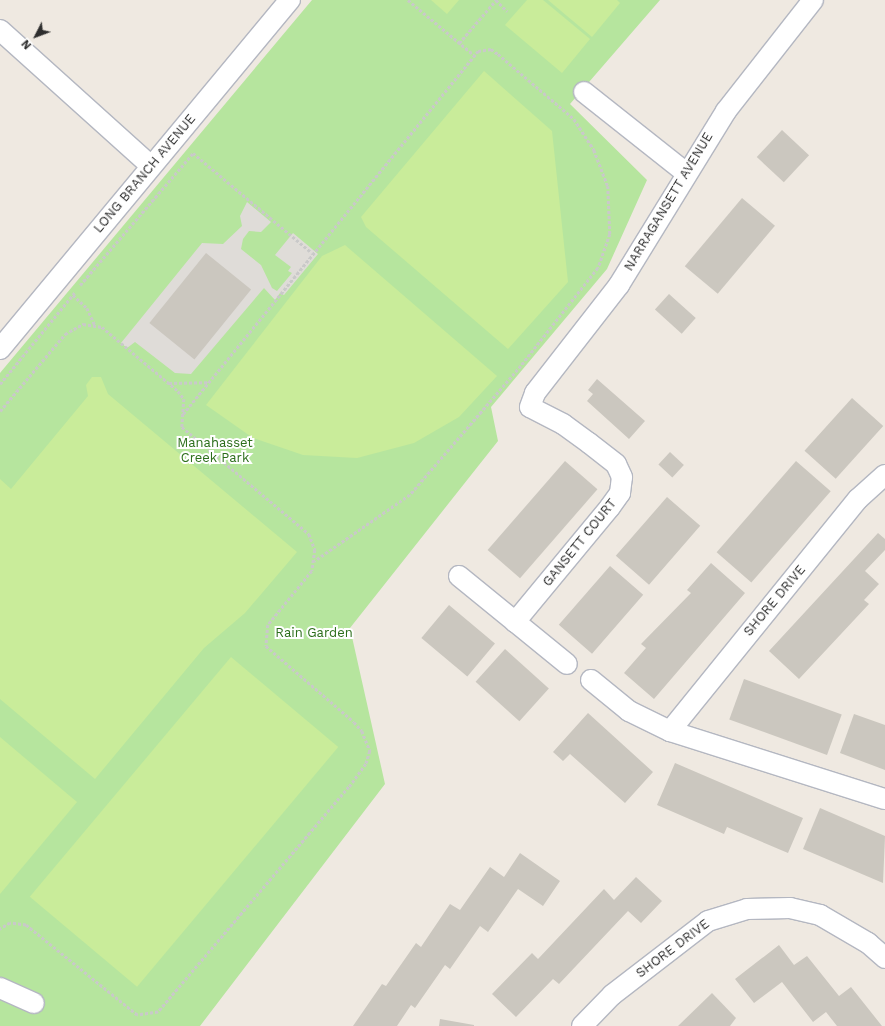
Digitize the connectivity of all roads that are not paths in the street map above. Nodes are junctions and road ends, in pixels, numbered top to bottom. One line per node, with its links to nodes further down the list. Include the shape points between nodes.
1 (290, 0): 5 (street, LONG BRANCH AVENUE)
2 (813, 0): 6 (street, NARRAGANSETT AVENUE, via 754,72)
3 (0, 30): 5 (street)
4 (584, 92): 6 (street)
5 (151, 166): 7 (street, LONG BRANCH AVENUE)
6 (685, 172): 8 (street, NARRAGANSETT AVENUE, via 638,257 542,379)
7 (0, 349)
8 (530, 407): 11 (street, GANSETT COURT, via 563,424 589,443 616,464 622,477 620,493 610,508)
9 (885, 475): 14 (street, SHORE DRIVE, via 858,499)
10 (458, 576): 11 (street)
11 (515, 622): 12 (street)
12 (567, 664)
13 (591, 680): 14 (street, via 629,711)
14 (670, 731): 15 (street)
15 (885, 799)
16 (885, 958): 19 (street, SHORE DRIVE, via 868,943 820,915 790,908 747,909 708,921 612,995)
17 (0, 988): 18 (street)
18 (34, 1003)
19 (582, 1026)

